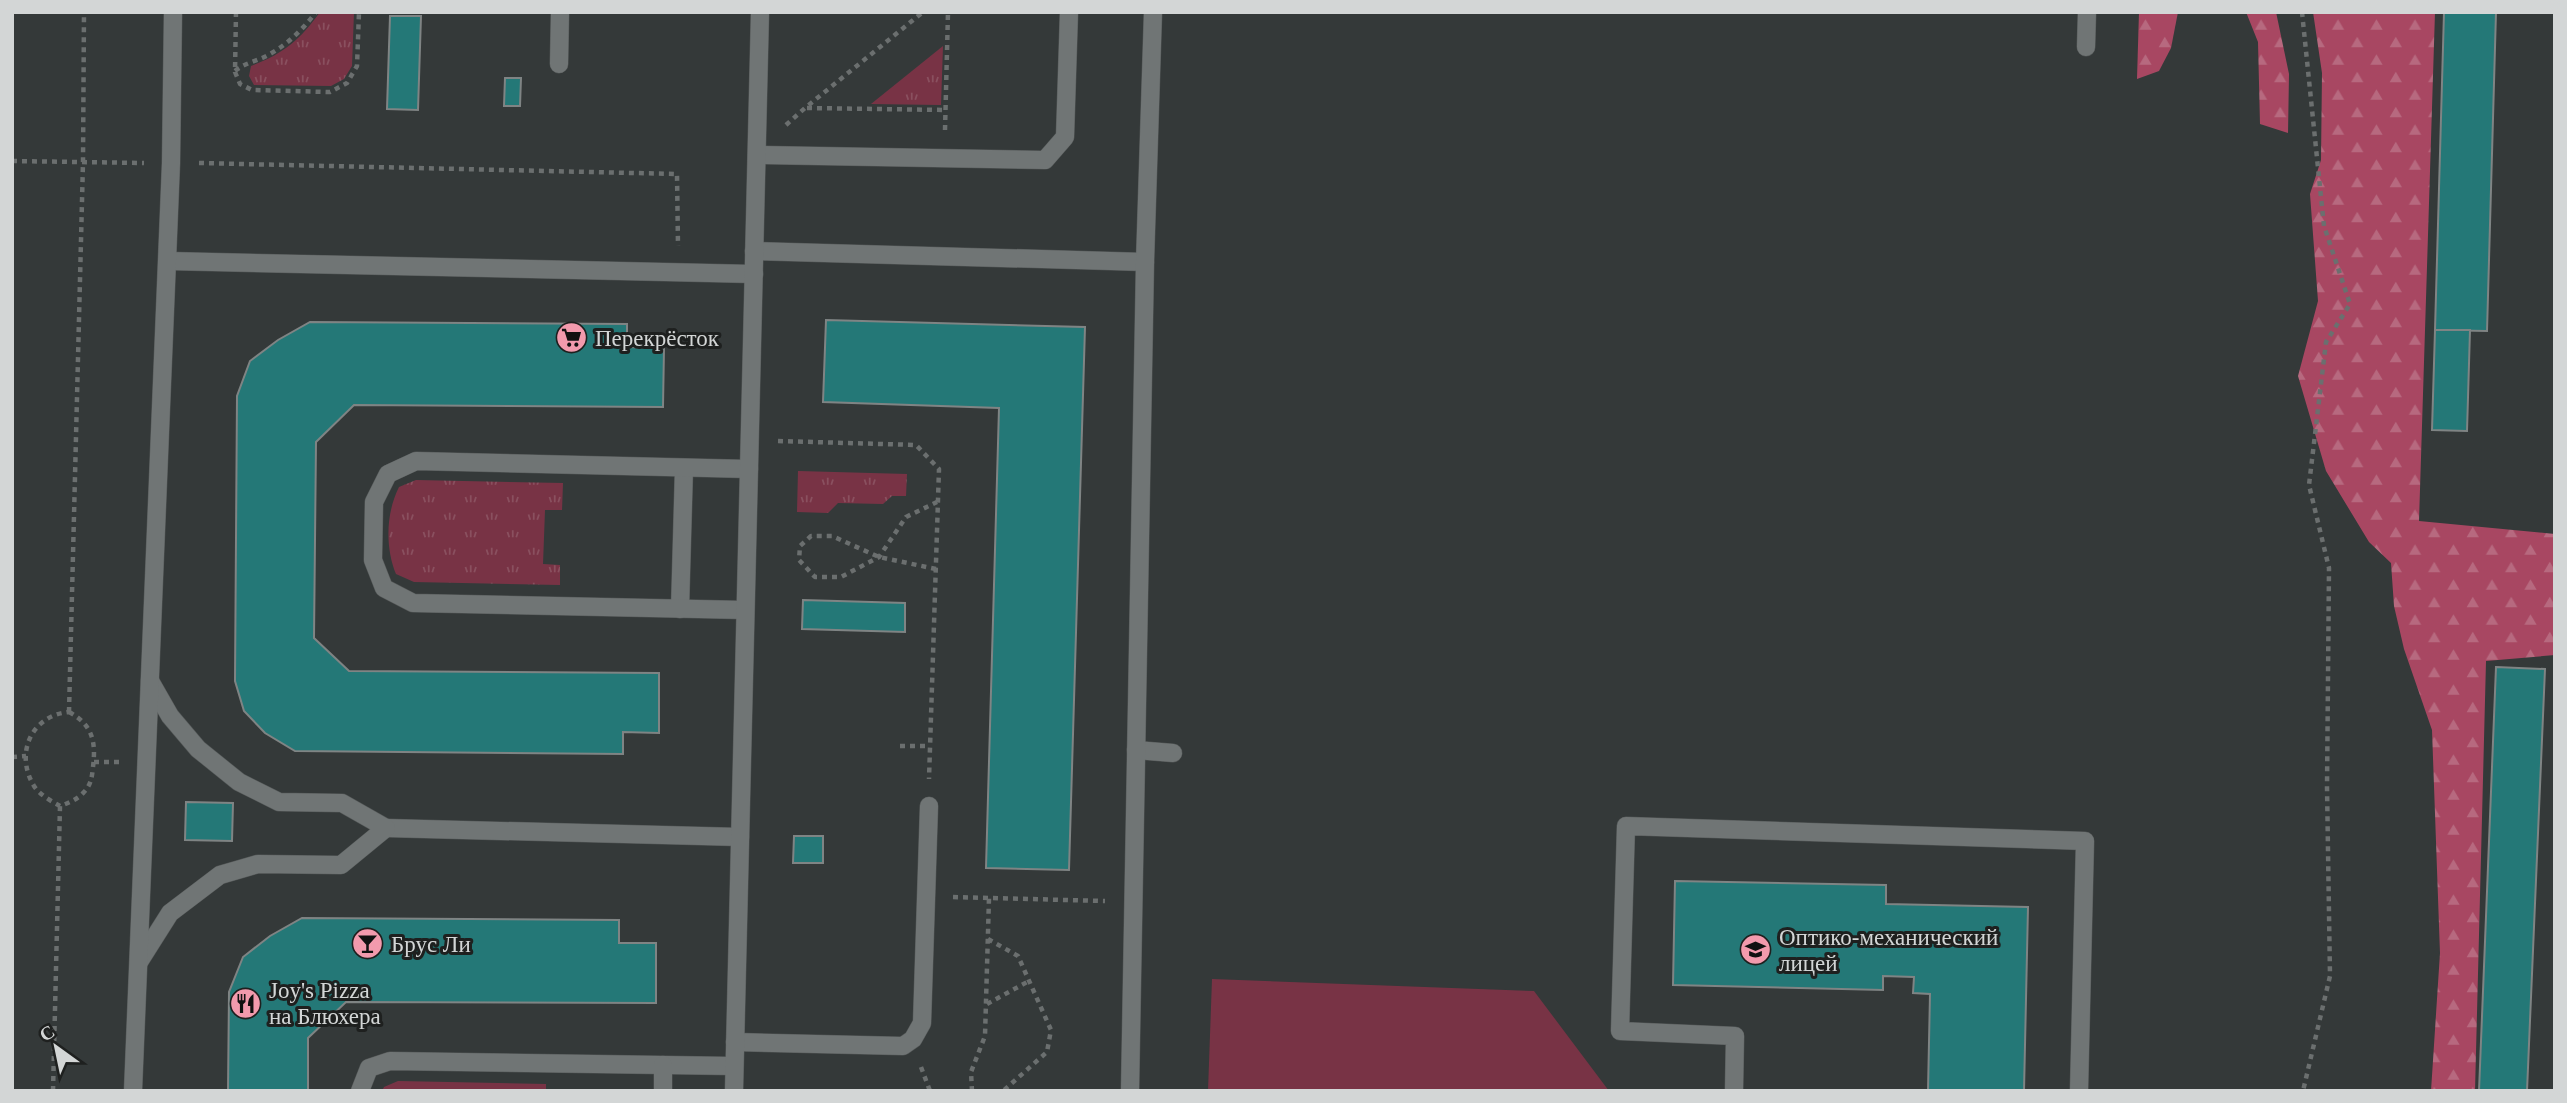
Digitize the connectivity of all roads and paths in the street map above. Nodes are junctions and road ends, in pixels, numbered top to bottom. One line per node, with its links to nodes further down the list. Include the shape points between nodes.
1 (84, 12): 22 (path)
2 (173, 12): 23 (lane)
3 (236, 12): 16 (path)
4 (316, 12): 16 (path, via 300,33)
5 (359, 12): 16 (path, via 357,65 347,83 330,92 252,90 240,84)
6 (561, 12): 15 (lane)
7 (760, 12): 19 (lane)
8 (923, 12): 17 (path)
9 (948, 12): 18 (path)
10 (1069, 12): 20 (lane, via 1065,137 1045,160)
11 (1153, 12): 26 (lane)
12 (2087, 12): 14 (lane)
13 (2302, 12): 69 (path, via 2324,226 2350,304 2326,342 2309,485 2329,568 2330,976)
14 (2086, 47)
15 (559, 64)
16 (235, 72)
17 (805, 108): 18 (path); 19 (path)
18 (946, 110): 20 (path)
19 (757, 155): 20 (lane); 24 (lane)
20 (945, 158)
21 (12, 161): 22 (path)
22 (83, 162): 23 (path); 38 (path)
23 (172, 163): 25 (lane); 27 (path, via 677,174)
24 (754, 251): 26 (lane); 28 (lane)
25 (168, 261): 27 (lane); 37 (lane)
26 (1145, 262): 41 (lane)
27 (678, 272): 28 (lane)
28 (754, 274): 29 (lane)
29 (750, 440): 31 (lane); 32 (path, via 916,445 939,469)
30 (684, 468): 31 (lane); 35 (lane); 35 (lane, via 416,461 388,474 374,502 373,561 384,588 413,603)
31 (749, 469): 36 (lane)
32 (937, 502): 33 (path, via 906,517); 34 (path)
33 (879, 557): 33 (path, via 832,536 811,536 800,546 799,560 815,577 841,577); 34 (path)
34 (936, 569): 40 (path)
35 (680, 609): 36 (lane)
36 (745, 610): 48 (lane)
37 (150, 681): 47 (lane, via 170,716 198,749 239,782 279,802 342,803); 53 (lane)
38 (69, 712): 43 (path, via 40,721); 45 (path, via 89,730 94,762 85,792)
39 (900, 746): 40 (path)
40 (930, 746): 46 (path)
41 (1136, 750): 42 (lane); 51 (lane)
42 (1173, 753)
43 (26, 756): 44 (path); 45 (path, via 34,786)
44 (12, 757)
45 (60, 806): 59 (path)
46 (929, 806): 49 (lane)
47 (386, 828): 48 (lane); 53 (lane, via 341,865 258,864 220,875 170,913)
48 (740, 836): 56 (lane)
49 (926, 896): 50 (path); 56 (lane, via 922,1023 913,1039 903,1046)
50 (989, 898): 51 (path); 52 (path)
51 (1134, 902): 66 (lane)
52 (988, 939): 54 (path, via 1018,956); 55 (path)
53 (138, 964): 60 (lane)
54 (1029, 981): 55 (path); 65 (path, via 1051,1030 1047,1052)
55 (986, 1005): 64 (path, via 985,1036 971,1072)
56 (735, 1042): 58 (lane)
57 (663, 1065): 58 (lane); 61 (lane, via 390,1061 369,1068); 62 (lane)
58 (734, 1066): 63 (lane)
59 (53, 1091)
60 (133, 1091)
61 (360, 1091)
62 (663, 1091)
63 (734, 1091)
64 (972, 1091)
65 (1003, 1091)
66 (1130, 1091)
67 (1734, 1091): 68 (lane, via 1735,1036 1620,1031 1626,826 2085,841)
68 (2079, 1091)
69 (2303, 1091)

